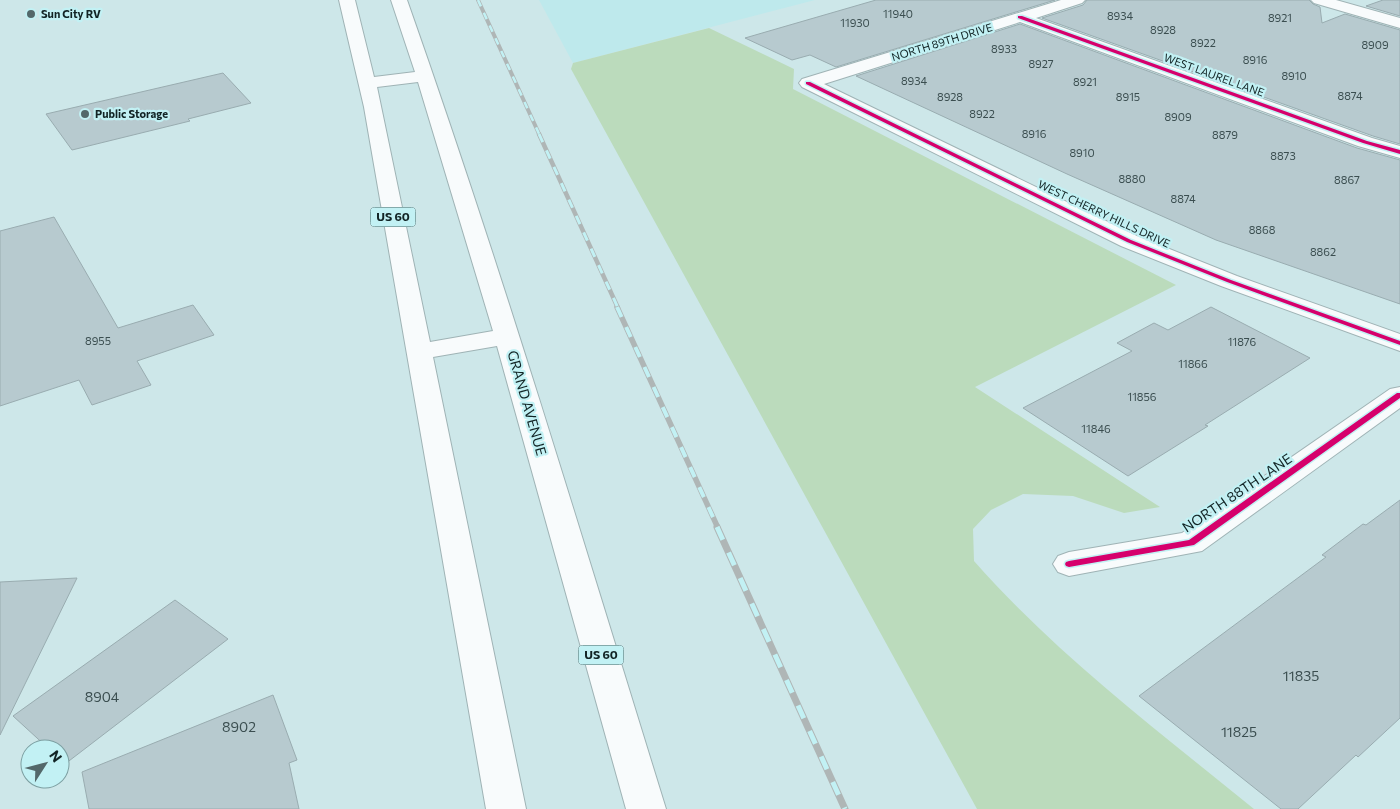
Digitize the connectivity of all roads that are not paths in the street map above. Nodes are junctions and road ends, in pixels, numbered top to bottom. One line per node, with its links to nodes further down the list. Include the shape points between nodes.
1 (347, 0): 8 (main road, US 60)
2 (399, 0): 7 (main road, GRAND AVENUE / US 60)
3 (1077, 0): 5 (main road, NORTH 89TH DRIVE)
4 (1318, 0): 6 (main road)
5 (1020, 17): 9 (main road, NORTH 89TH DRIVE); 10 (main road, WEST LAUREL LANE)
6 (1400, 24)
7 (426, 76): 8 (main road); 11 (main road, GRAND AVENUE / US 60)
8 (368, 83): 13 (main road, US 60)
9 (808, 84): 12 (main road, WEST CHERRY HILLS DRIVE, via 1130,241)
10 (1400, 152)
11 (508, 336): 13 (main road); 17 (main road, GRAND AVENUE / US 60)
12 (1400, 343)
13 (418, 352): 16 (main road, US 60)
14 (1400, 395): 15 (main road, NORTH 88TH LANE, via 1191,543)
15 (1069, 564)
16 (506, 809)
17 (646, 809)

